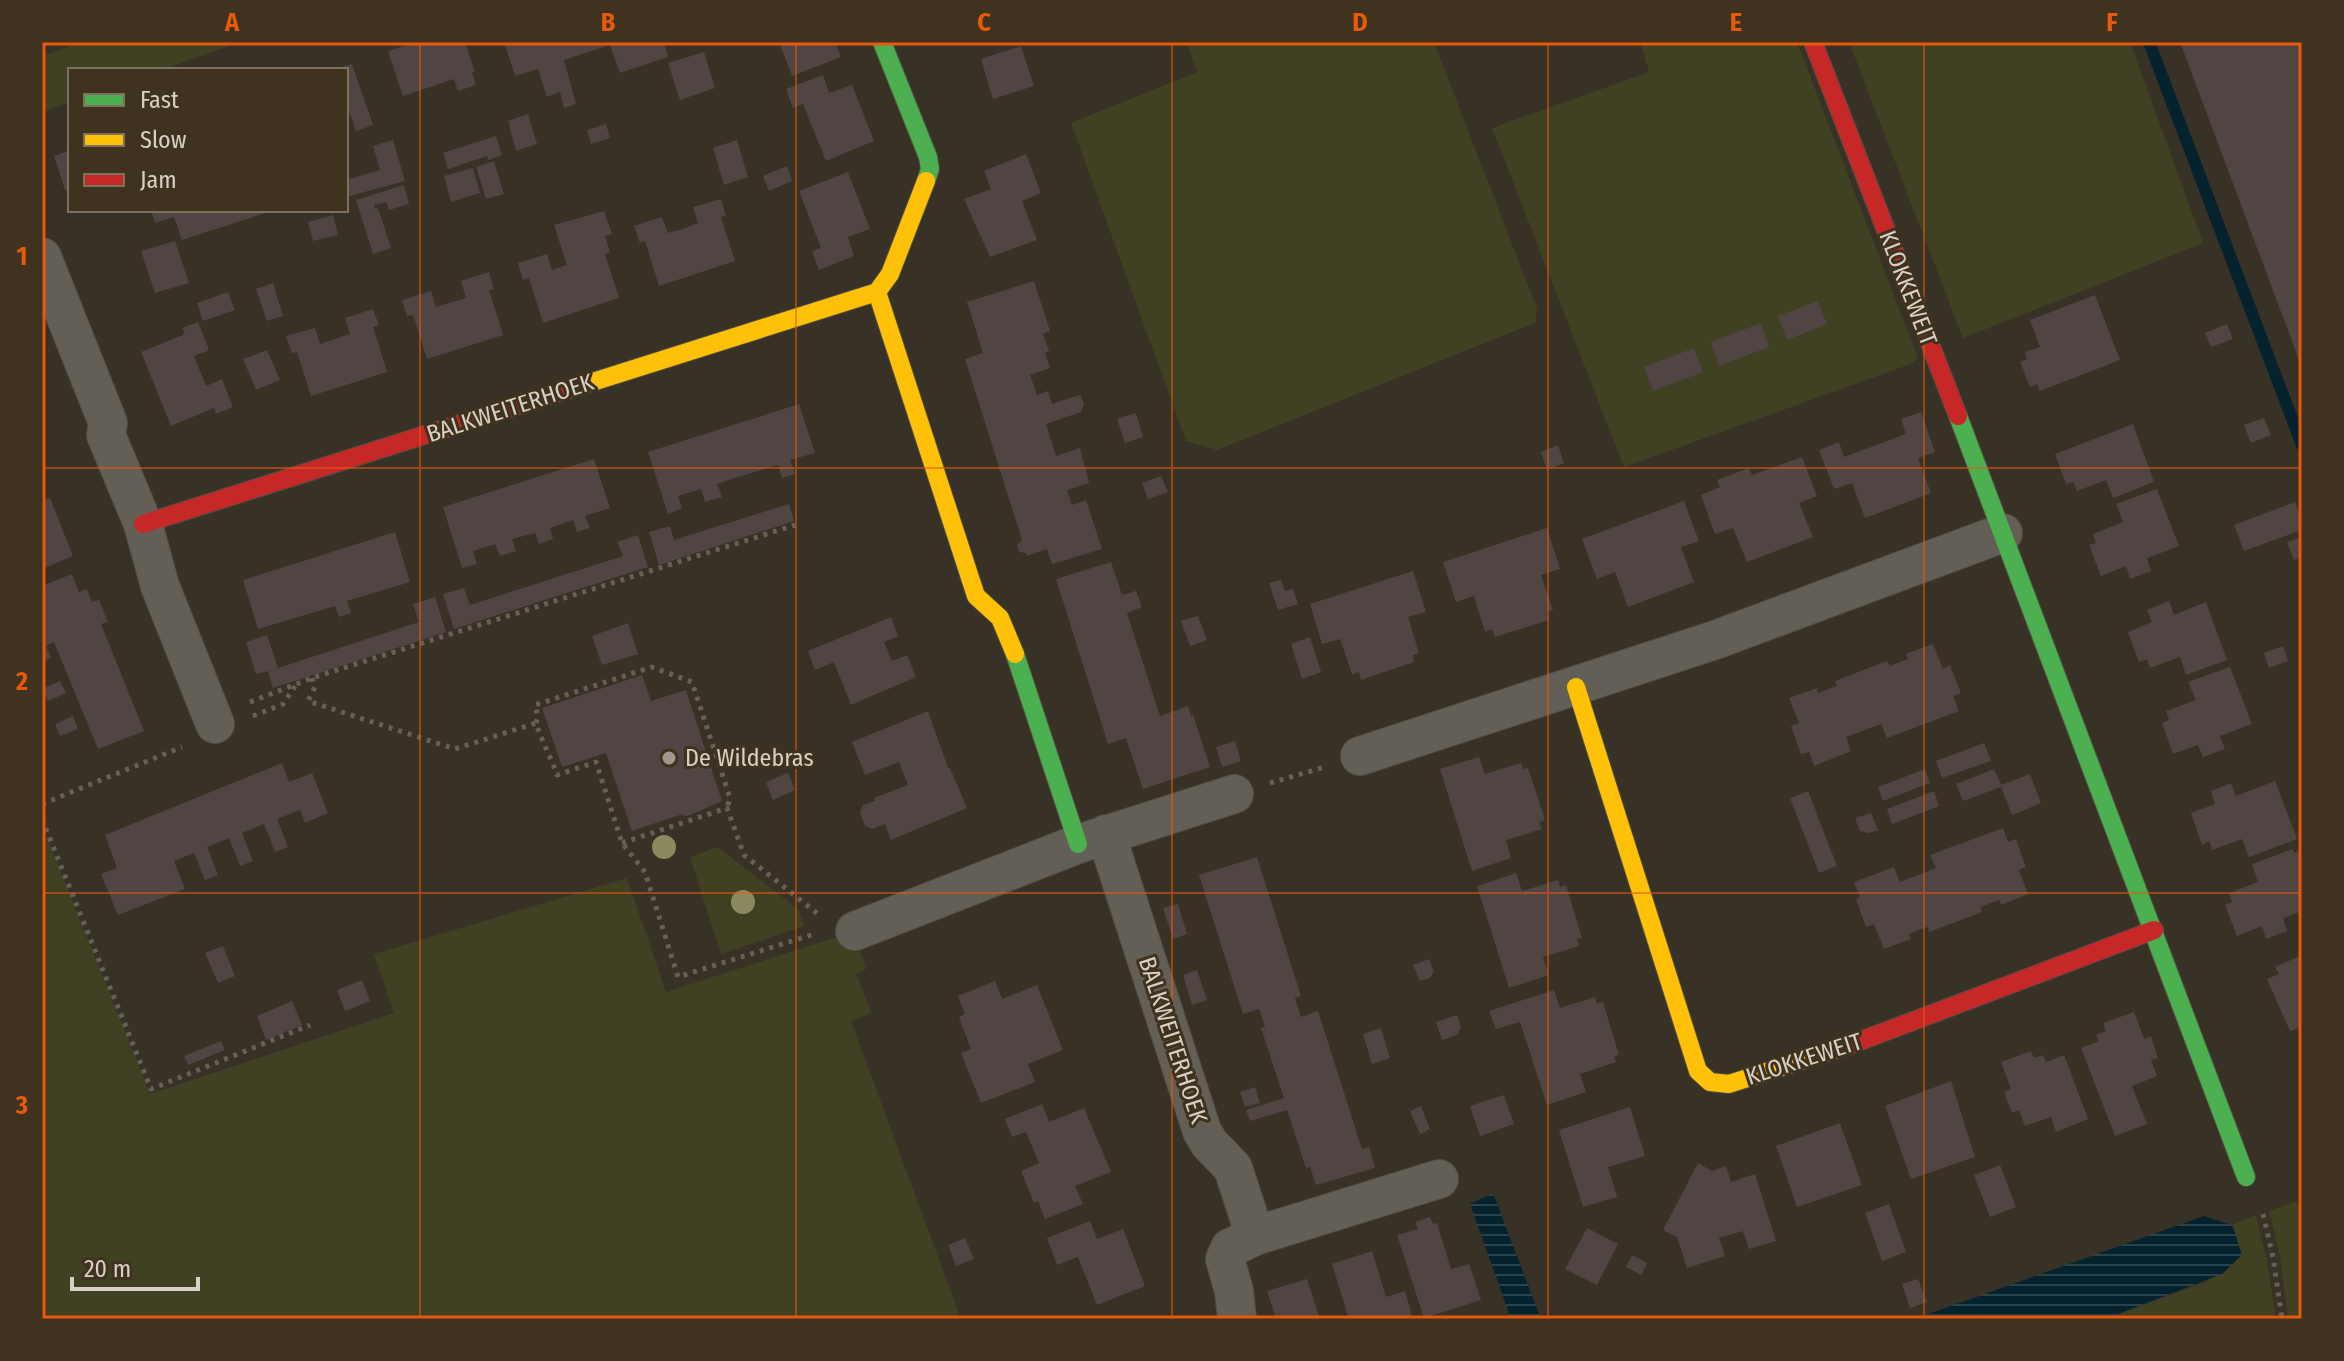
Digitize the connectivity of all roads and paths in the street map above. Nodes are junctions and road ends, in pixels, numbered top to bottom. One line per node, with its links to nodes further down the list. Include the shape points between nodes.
1 (882, 42): 4 (street, via 930,169 890,274)
2 (1813, 42): 7 (street, KLOKKEWEIT)
3 (42, 257): 5 (street)
4 (877, 292): 5 (street, BALKWEITERHOEK); 18 (street, BALKWEITERHOEK, via 976,596 1006,628)
5 (143, 524): 11 (street, via 160,586)
6 (795, 525): 8 (path)
7 (2003, 533): 10 (street); 21 (street, KLOKKEWEIT)
8 (312, 678): 9 (path); 12 (path, via 315,687 308,701 455,749)
9 (297, 684): 11 (path); 11 (path, via 283,704)
10 (1576, 687): 13 (street); 21 (street, KLOKKEWEIT, via 1698,1071 1710,1082 1744,1080 1838,1049)
11 (223, 723): 15 (path)
12 (536, 723): 16 (path, via 535,705 652,667 692,682 730,798); 19 (path, via 557,775 596,762)
13 (1360, 756): 14 (path)
14 (1234, 794): 18 (street)
15 (42, 804)
16 (727, 808): 19 (path); 20 (path, via 744,855)
17 (42, 819): 22 (path, via 151,1089)
18 (1092, 839): 20 (street); 26 (street, BALKWEITERHOEK, via 1200,1126 1233,1168)
19 (622, 843): 20 (path, via 645,872 678,977)
20 (833, 928)
21 (2154, 930): 23 (street, KLOKKEWEIT)
22 (310, 1025)
23 (2246, 1177)
24 (1439, 1179): 26 (street)
25 (2261, 1209): 28 (path)
26 (1255, 1236): 27 (street, via 1225,1255)
27 (1237, 1319)
28 (2282, 1319)

